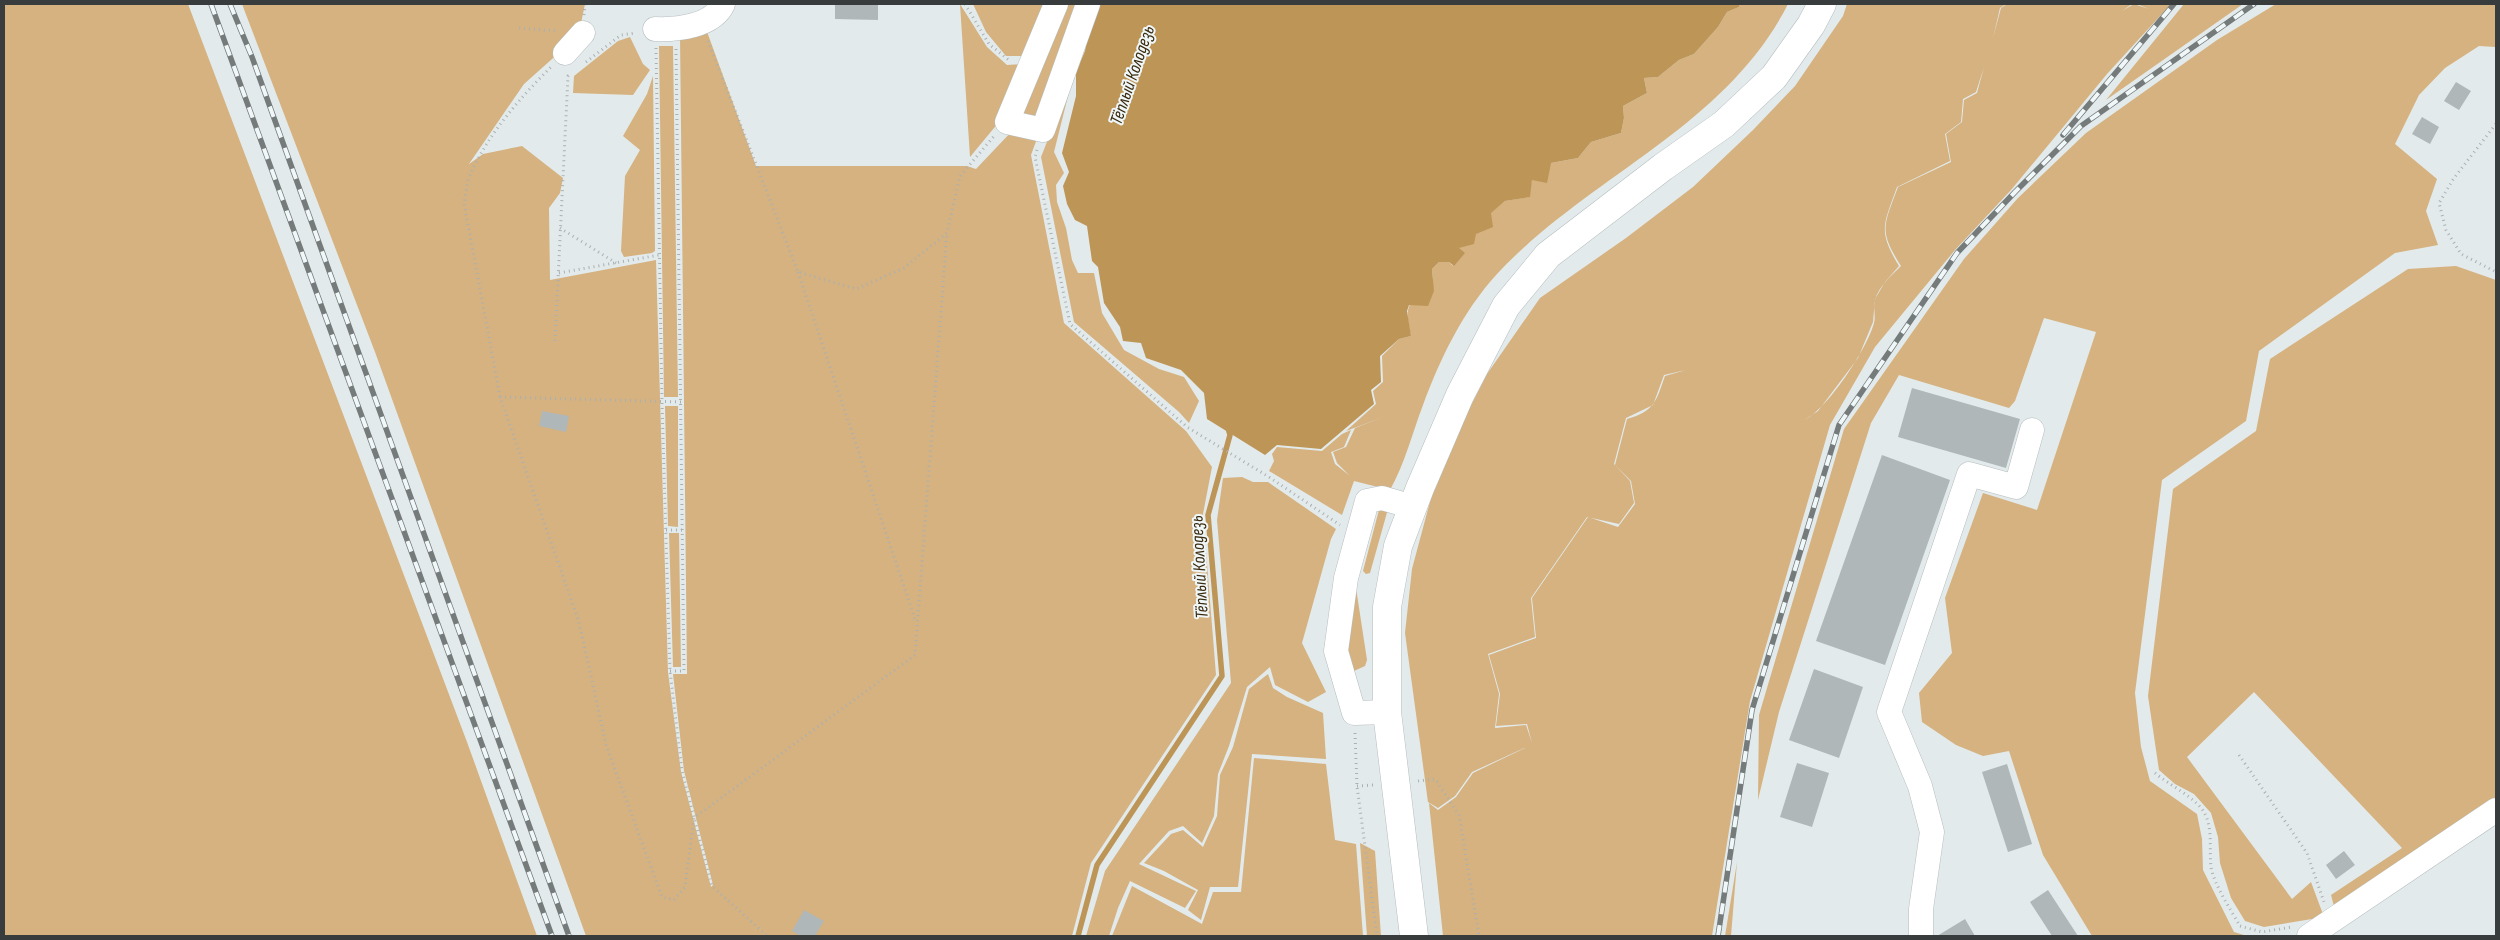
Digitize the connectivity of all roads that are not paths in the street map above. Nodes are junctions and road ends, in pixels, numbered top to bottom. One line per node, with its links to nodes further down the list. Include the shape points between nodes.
1 (723, 4): 5 (street, via 720,11 701,22 677,30)
2 (1056, 4): 3 (street, via 1007,122 1044,130)
3 (1088, 4)
4 (1822, 4): 9 (main road, via 1774,77 1724,124 1548,255 1506,306 1460,395)
5 (655, 29)
6 (583, 33): 7 (street)
7 (575, 63)
8 (2032, 430): 13 (street, via 2016,487 1969,474 1889,712 1920,786 1932,832 1920,909)
9 (1412, 507): 10 (main road, via 1398,546 1387,607); 10 (street, via 1382,498 1367,501 1346,578 1336,651 1354,713)
10 (1387, 712): 12 (main road)
11 (2496, 810): 14 (street)
12 (1414, 936)
13 (1921, 936)
14 (2310, 936)

